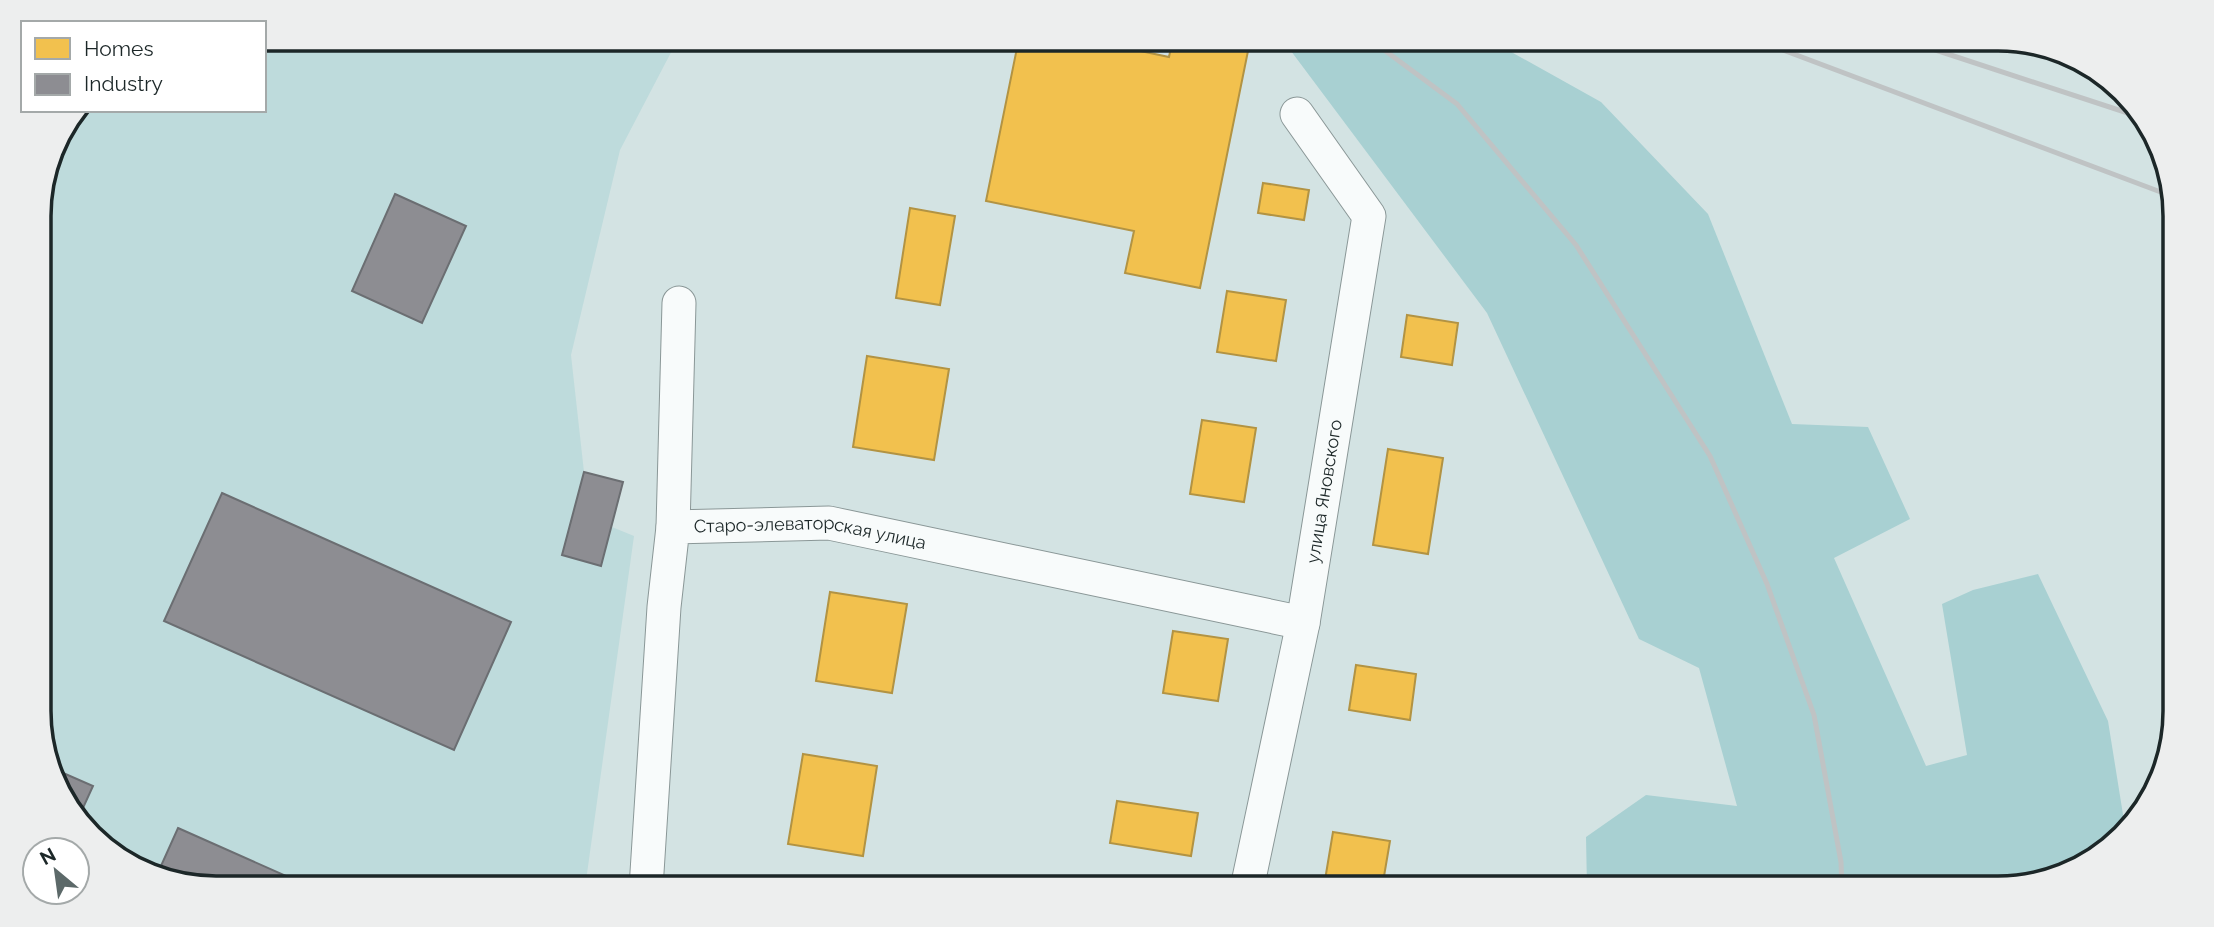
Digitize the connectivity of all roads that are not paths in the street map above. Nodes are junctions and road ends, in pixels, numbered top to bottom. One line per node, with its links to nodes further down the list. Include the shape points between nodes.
1 (1297, 114): 4 (street, улица Яновского, via 1369,216)
2 (679, 303): 3 (street)
3 (673, 527): 4 (street, Старо-элеваторская улица, via 829,523); 5 (street, Старо-элеваторская улица)
4 (1303, 623): 6 (street, улица Яновского)
5 (647, 876)
6 (1250, 876)

